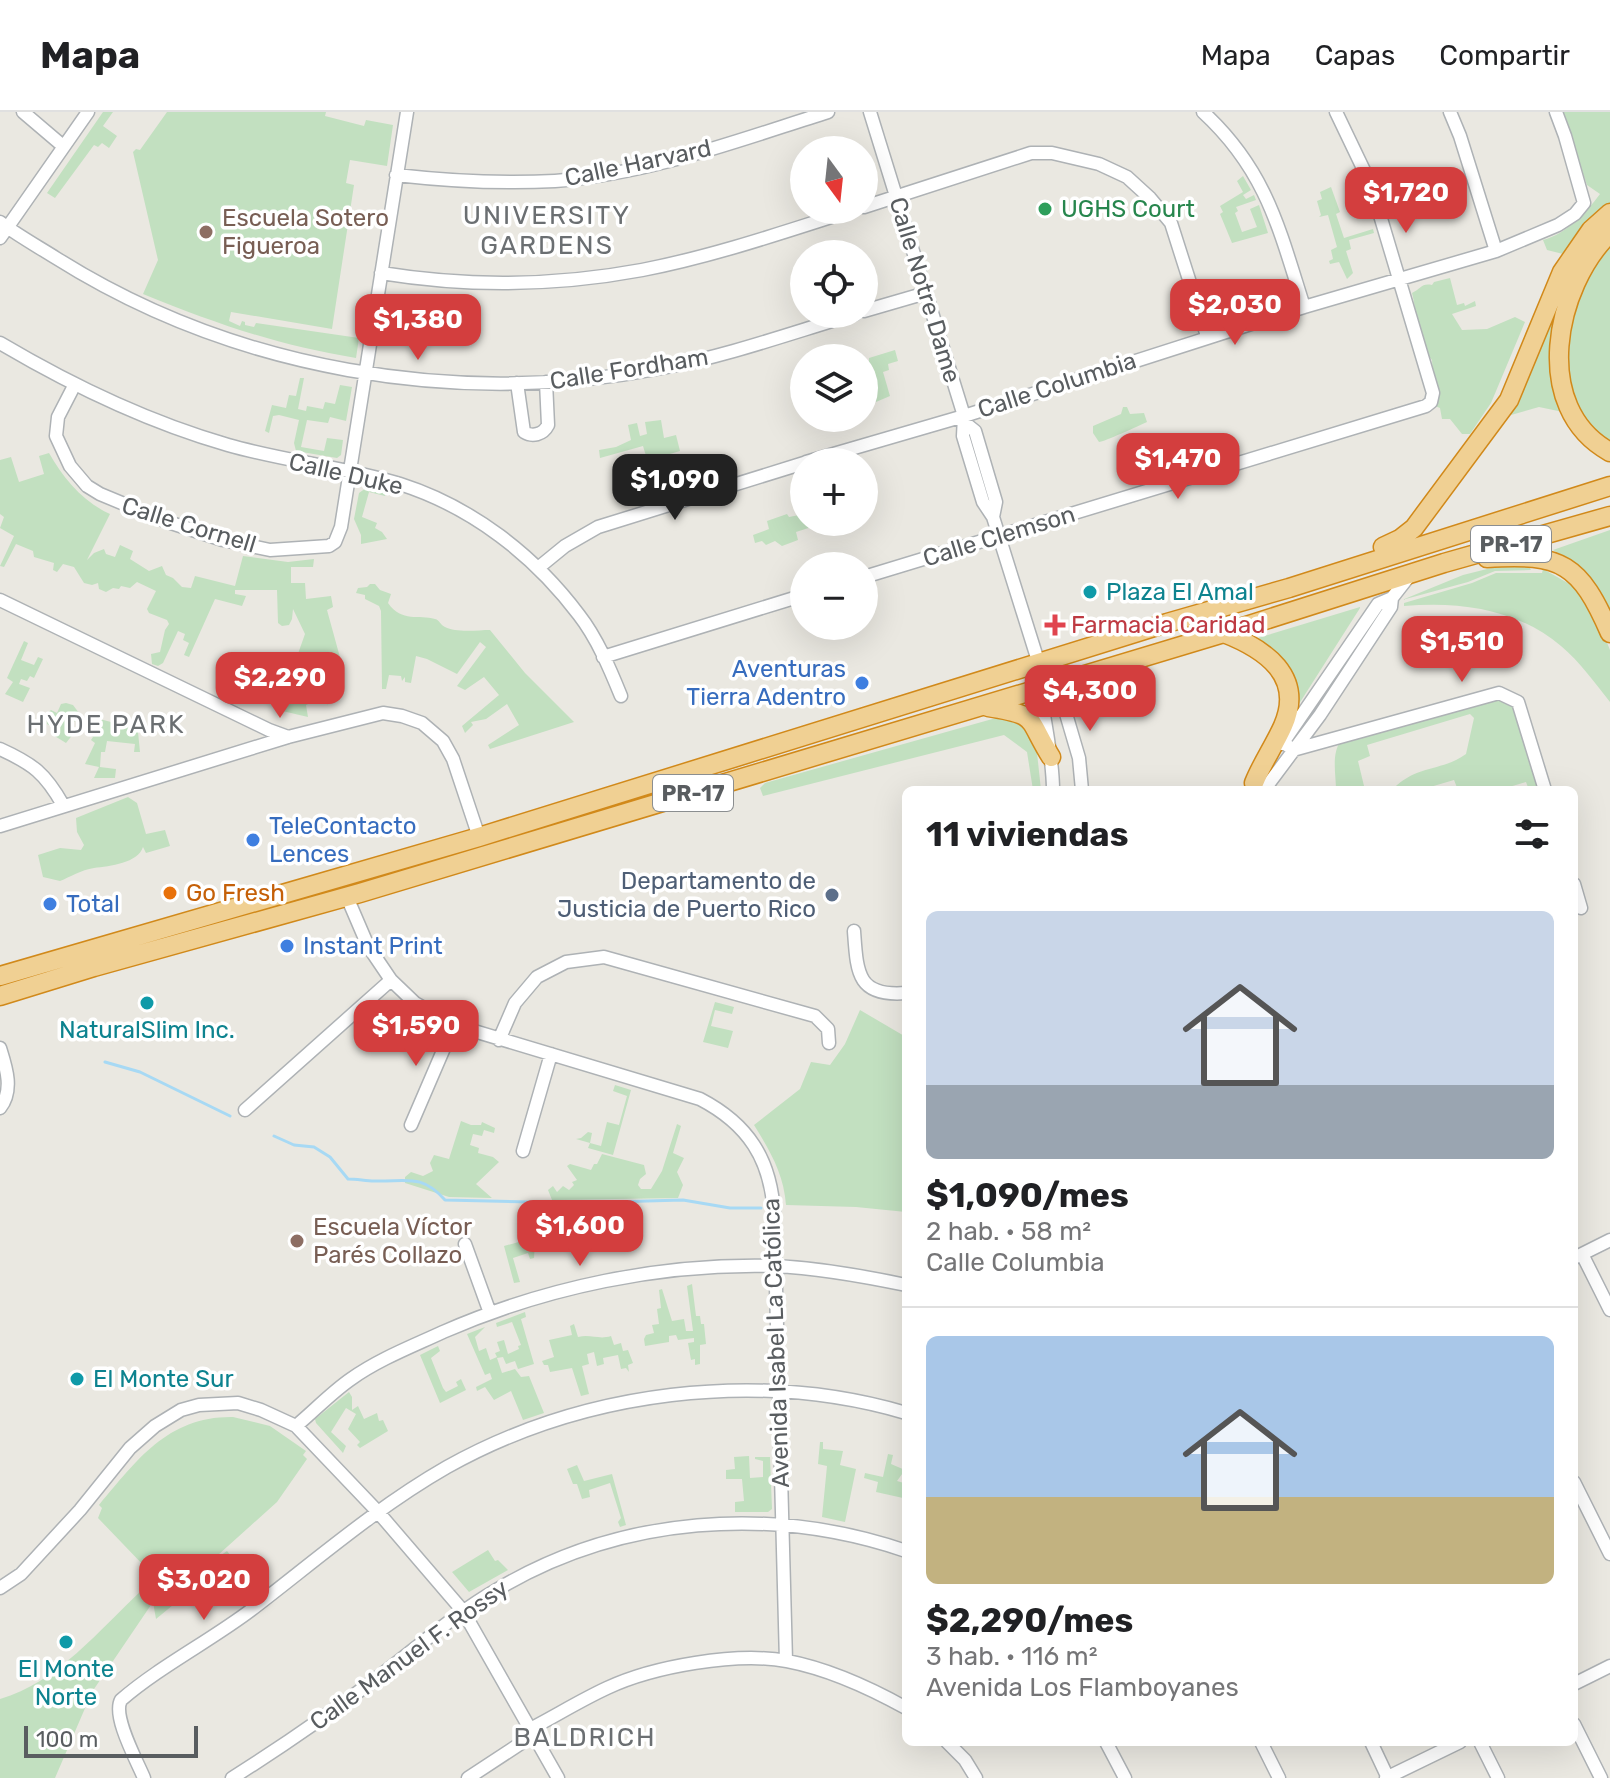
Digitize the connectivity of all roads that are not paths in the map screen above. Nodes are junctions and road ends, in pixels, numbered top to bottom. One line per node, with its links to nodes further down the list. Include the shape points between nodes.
1 (23, 112): 10 (street)
2 (88, 112): 10 (street)
3 (407, 112): 11 (street)
4 (828, 112): 11 (street, Calle Harvard, via 610,174 493,183)
5 (870, 112): 12 (street, Calle Notre Dame)
6 (1203, 112): 23 (street, via 1235,144 1258,178)
7 (1336, 112): 20 (street, via 1371,185)
8 (1450, 112): 18 (street)
9 (1556, 112): 18 (street, Calle Columbia, via 1584,203 1558,225)
10 (63, 146): 16 (street)
11 (396, 175): 19 (street)
12 (897, 196): 13 (street); 21 (street, Calle Notre Dame); 25 (street, via 1031,153 1099,164 1127,177 1171,223)
13 (878, 202)
14 (1609, 213): 32 (highway, via 1562,272)
15 (808, 224): 19 (street, via 717,252 609,275 493,283)
16 (3, 229): 27 (street, Calle Fordham, via 97,284 193,327 276,354)
17 (1610, 233): 34 (highway, via 1574,284 1560,328 1559,359 1565,395 1577,421)
18 (1496, 251): 20 (street, Calle Columbia)
19 (381, 273): 27 (street)
20 (1400, 280): 23 (street, Calle Columbia); 39 (street, Calle Clemson, via 1430,379 1433,397 1426,406)
21 (926, 293): 22 (street); 31 (street, Calle Notre Dame)
22 (878, 307)
23 (1304, 307): 25 (street, Calle Columbia)
24 (808, 328): 28 (street, Calle Fordham, via 663,368)
25 (1207, 336): 31 (street, Calle Columbia)
26 (0, 343): 30 (street, Calle Duke)
27 (366, 372): 29 (street, Calle Fordham, via 414,380); 36 (street)
28 (546, 382): 29 (street, Calle Fordham); 29 (street, via 548,425 537,435 524,432)
29 (517, 383)
30 (75, 384): 36 (street, Calle Duke, via 198,436); 36 (street, Calle Cornell, via 56,428 70,466 87,486 136,511 223,540 270,550 329,546 338,536)
31 (964, 419): 33 (street, Calle Columbia); 39 (street, Calle Notre Dame, via 963,436)
32 (1497, 419): 40 (highway, via 1481,453); 45 (highway, via 1408,534)
33 (857, 448)
34 (1610, 452)
35 (790, 467): 42 (street, Calle Columbia, via 598,527)
36 (349, 471): 42 (street, Calle Duke, via 401,485 459,510)
37 (1610, 486): 40 (highway, PR-17)
38 (1610, 516): 41 (highway, PR-17)
39 (999, 537): 43 (street, Calle Clemson); 51 (street)
40 (1419, 546): 45 (highway, PR-17)
41 (1444, 563): 44 (highway, PR-17); 49 (highway, via 1521,557 1551,561 1594,595)
42 (538, 568): 50 (street, Calle Duke, via 581,616)
43 (878, 573)
44 (1411, 573): 48 (highway, PR-17); 57 (street, via 1392,598 1378,604)
45 (1289, 588): 51 (highway, PR-17)
46 (790, 599): 50 (street)
47 (0, 600): 56 (street)
48 (1224, 633): 52 (highway, PR-17); 62 (highway, via 1277,663 1286,684 1289,703 1283,725 1264,757)
49 (1610, 633)
50 (603, 657): 54 (street, Calle Duke)
51 (1039, 664): 52 (street); 53 (street); 67 (highway, PR-17)
52 (1057, 683): 53 (highway, PR-17); 61 (street)
53 (1039, 689): 55 (highway, PR-17); 59 (street)
54 (621, 696)
55 (981, 706): 59 (highway, via 1029,718); 68 (highway, PR-17)
56 (288, 737): 65 (street); 67 (street, via 383,713 422,723 443,741 453,759)
57 (1288, 746): 63 (street); 64 (street, via 1499,693 1518,702)
58 (0, 749): 65 (street, via 49,779)
59 (1051, 757): 60 (street)
60 (1053, 786)
61 (1082, 786)
62 (1257, 786)
63 (1258, 786)
64 (1544, 786)
65 (63, 805): 66 (street)
66 (0, 826)
67 (479, 837): 73 (highway, PR-17)
68 (347, 897): 72 (highway, PR-17); 74 (street, Avenida Isabel La Católica, via 368,946)
69 (1578, 898): 70 (street)
70 (1581, 908)
71 (854, 931): 75 (street, via 863,983 878,993)
72 (94, 967): 76 (highway, PR-17); 77 (highway, via 50,993)
73 (0, 976)
74 (391, 980): 78 (street, Avenida Isabel La Católica, via 415,1003); 84 (street)
75 (902, 993)
76 (0, 996)
77 (0, 1008)
78 (454, 1025): 79 (street, Avenida Isabel La Católica); 85 (street)
79 (499, 1040): 80 (street, via 515,1003 537,977 566,962 604,957 815,1016 828,1029); 82 (street, Avenida Isabel La Católica)
80 (829, 1043)
81 (0, 1048): 83 (street, via 9,1080)
82 (551, 1054): 86 (street); 90 (street, Avenida Isabel La Católica, via 690,1095 727,1115 756,1145 773,1197)
83 (0, 1108)
84 (245, 1110)
85 (411, 1125)
86 (523, 1151)
87 (1610, 1240): 89 (street)
88 (465, 1244): 93 (street)
89 (1578, 1256): 92 (street)
90 (774, 1266): 91 (street); 93 (street, via 624,1277); 94 (street, Avenida Isabel La Católica)
91 (902, 1284)
92 (1610, 1310)
93 (490, 1313): 96 (street, via 351,1379)
94 (779, 1391): 95 (street); 98 (street, via 660,1396 565,1418 462,1460); 99 (street, Avenida Isabel La Católica)
95 (902, 1412)
96 (296, 1426): 98 (street); 102 (street, via 238,1403 199,1405 168,1417 143,1434 21,1574)
97 (1578, 1490): 101 (street)
98 (378, 1512): 103 (street); 116 (street, via 118,1705)
99 (783, 1525): 100 (street, Calle Manuel F. Rossy, via 869,1538); 103 (street, Calle Manuel F. Rossy, via 682,1526 603,1543 533,1569); 104 (street, Avenida Isabel La Católica)
100 (902, 1550)
101 (1610, 1554)
102 (0, 1588)
103 (463, 1611): 108 (street); 117 (street, Calle Manuel F. Rossy, via 339,1707)
104 (786, 1661): 107 (street, via 847,1679); 108 (street, via 703,1663 644,1674 608,1687)
105 (1610, 1666): 106 (street)
106 (1578, 1682)
107 (902, 1706)
108 (533, 1731): 118 (street); 119 (street)
109 (1578, 1732): 125 (street)
110 (951, 1746): 120 (street)
111 (1108, 1746): 121 (street)
112 (1263, 1746): 122 (street)
113 (1373, 1746): 123 (street)
114 (1452, 1746): 123 (street)
115 (1482, 1746): 124 (street)
116 (144, 1778)
117 (232, 1778)
118 (468, 1778)
119 (558, 1778)
120 (976, 1778)
121 (1125, 1778)
122 (1279, 1778)
123 (1387, 1778)
124 (1498, 1778)
125 (1601, 1778)

